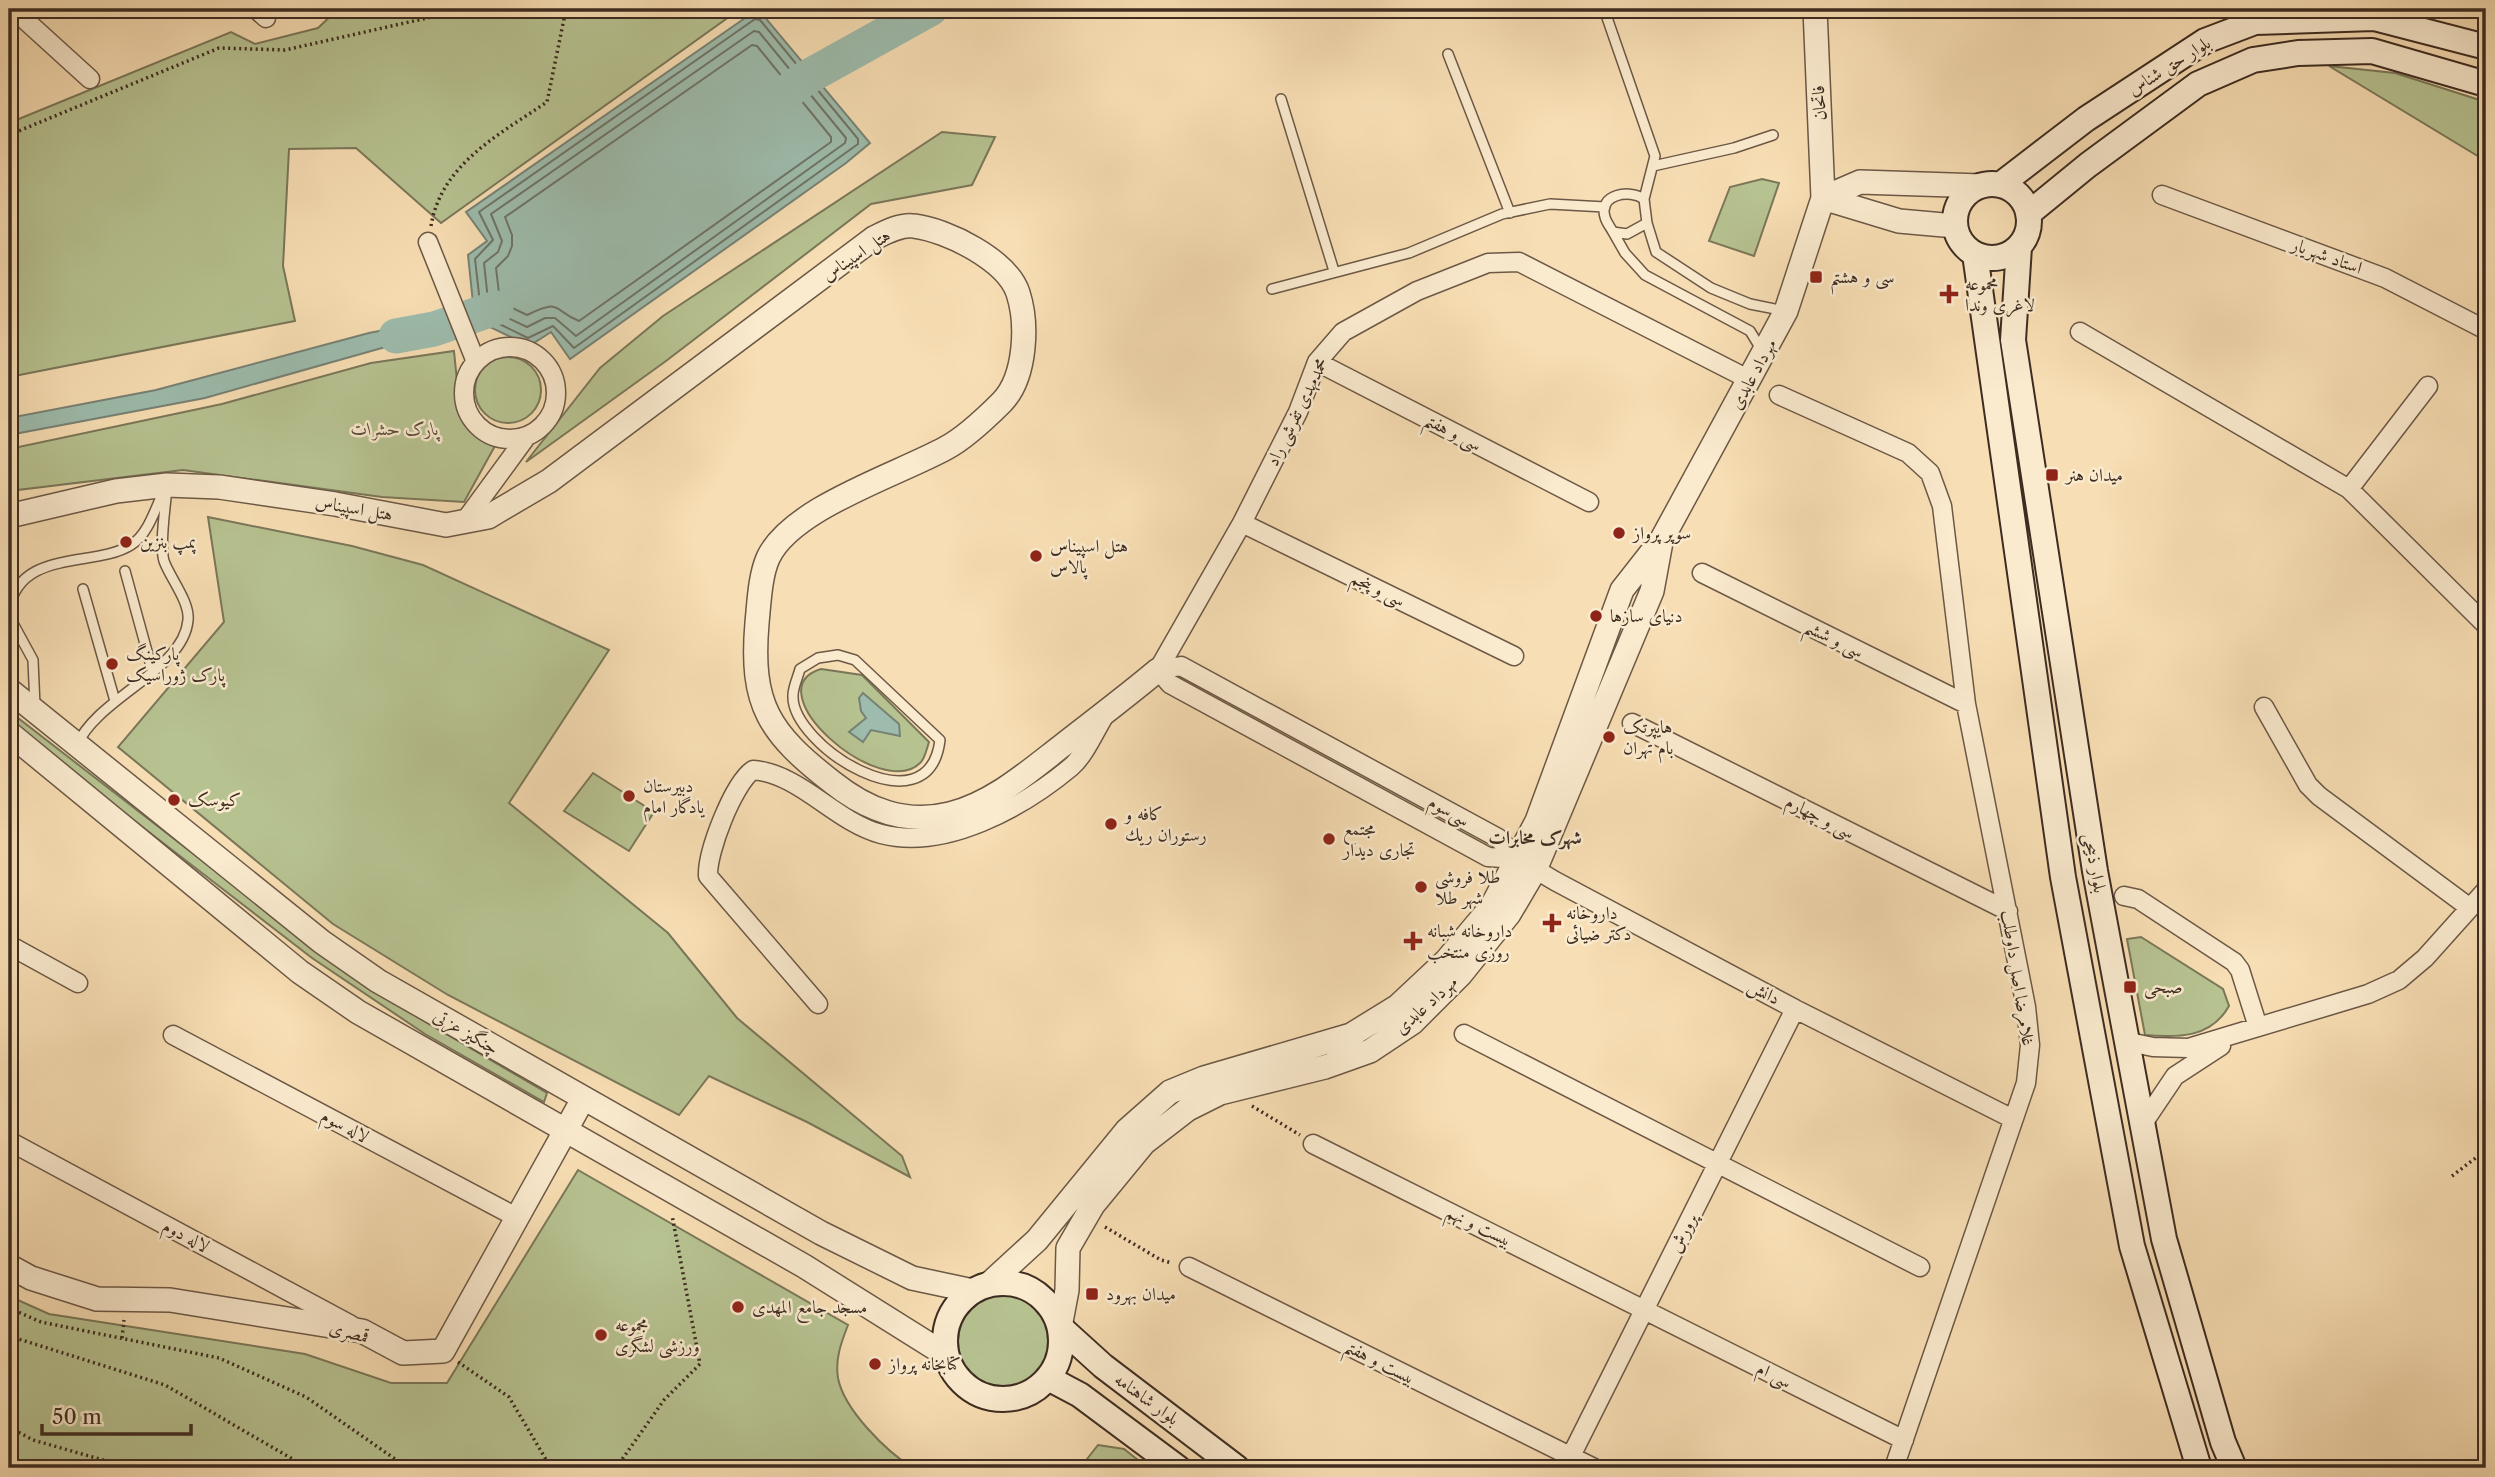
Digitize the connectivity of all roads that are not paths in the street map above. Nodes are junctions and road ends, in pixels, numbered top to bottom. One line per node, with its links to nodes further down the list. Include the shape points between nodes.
1 (13, 9): 6 (street)
2 (1604, 9): 10 (lane, via 1655,156)
3 (1815, 9): 13 (street, فاتحان)
4 (2486, 47): 11 (main road, بلوار حق شناس, via 2374,18 2255,22 2205,41)
5 (1448, 54): 16 (lane)
6 (90, 79)
7 (2486, 84): 17 (main road, بلوار حق شناس, via 2372,51 2298,53 2253,60 2198,84)
8 (1281, 99): 24 (lane)
9 (1773, 135): 10 (lane)
10 (1653, 166): 14 (lane)
11 (1991, 185): 13 (street, via 1860,182); 17 (main road, via 2013,191); 19 (main road, via 1966,194 1957,209)
12 (2162, 195): 27 (street, استاد شهریار, via 2385,278)
13 (1823, 198): 19 (street, via 1899,220); 26 (street, مهرداد عابدی)
14 (1644, 199): 15 (lane, via 1625,191 1612,197); 18 (lane)
15 (1605, 208): 16 (lane, via 1550,204); 20 (lane, via 1604,217)
16 (1510, 213): 24 (lane, via 1409,253)
17 (2028, 214): 22 (main road, via 2026,238)
18 (1647, 223): 20 (lane, via 1628,234); 26 (lane, via 1656,252 1711,288 1750,304)
19 (1955, 226): 23 (main road)
20 (1614, 232): 29 (lane, via 1645,275 1750,331)
21 (428, 242): 30 (street)
22 (2019, 247): 23 (main road, via 1990,259); 76 (main road, بلوار ذبیحی, via 2013,340 2095,871)
23 (1975, 254): 100 (main road, بلوار ذبیحی, via 2063,877 2132,1246)
24 (1334, 271): 25 (lane)
25 (1272, 289)
26 (1786, 311): 29 (street, مهرداد عابدی)
27 (2486, 330)
28 (2080, 332): 37 (street)
29 (1765, 355): 32 (street, مهرداد عابدی)
30 (476, 362): 35 (street, via 464,390 473,419 498,437); 35 (street, via 489,352 517,348 532,352 548,368 556,388 555,403 550,417)
31 (1317, 362): 32 (street, محمدمهدی تفرشی راد, via 1343,332 1417,291 1488,263 1520,262); 38 (street, سی و هفتم); 41 (street, محمدمهدی تفرشی راد, via 1298,412)
32 (1750, 380): 64 (street, مهرداد عابدی, via 1662,539 1622,590 1537,821)
33 (2428, 386): 37 (street)
34 (1779, 395): 53 (street, غلامرضا اصل داوطلب, via 1908,453 1930,473 1942,506)
35 (527, 436): 40 (street)
36 (167, 485): 39 (street, هتل اسپیناس, via 116,491); 40 (street, هتل اسپیناس, via 296,498 446,525); 45 (lane, via 139,538 129,546 40,569 18,587); 50 (lane, via 163,558 189,617 185,637)
37 (2349, 489): 47 (street)
38 (1589, 502)
39 (9, 516)
40 (464, 522): 61 (street, هتل اسپیناس, via 488,517 549,481 884,233 913,225 965,243 992,259 1018,292 1025,350 1004,400 949,447 802,520 782,536 767,560 754,659 758,691 777,733)
41 (1242, 523): 48 (street, سی و پنجم); 49 (street, محمدمهدی تفرشی راد)
42 (125, 571): 50 (lane)
43 (1702, 573): 53 (street, سی و ششم)
44 (83, 589): 52 (lane)
45 (9, 610)
46 (9, 616): 55 (lane, via 33,660)
47 (2486, 625)
48 (1514, 656)
49 (1158, 670): 56 (street, هتل اسپیناس); 64 (street, سی‌سوم, via 1170,684 1488,857)
50 (153, 673): 52 (lane)
51 (9, 690): 55 (street, چنگیز عزتی)
52 (115, 701): 60 (lane, via 95,718)
53 (1966, 704): 68 (street, غلامرضا اصل داوطلب)
54 (2264, 707): 67 (street, via 2308,785 2319,796)
55 (35, 712): 60 (street, چنگیز عزتی)
56 (1107, 712): 63 (street, هتل اسپیناس, via 1024,776 983,802 953,813 909,819 885,813); 71 (street, via 1073,765 992,819 943,834 880,834 833,811 777,774 753,770 745,775 721,824 707,864 708,876)
57 (1632, 723): 68 (street, سی و چهارم)
58 (9, 733): 80 (street, via 300,972 408,1042)
59 (821, 742): 61 (lane); 62 (lane); 62 (lane, via 800,719 793,697 800,669 818,658 838,654 855,660 940,740 939,756 926,771 911,778 884,781)
60 (77, 746): 77 (street, چنگیز عزتی, via 333,950 437,1016)
61 (804, 760): 63 (street, هتل اسپیناس)
62 (859, 772): 63 (lane)
63 (845, 792)
64 (1527, 864): 72 (street, دانش); 88 (street, مهرداد عابدی, via 1446,961 1398,1006 1352,1035 1170,1091 1127,1130 1037,1240); 90 (street, مهرداد عابدی, via 1509,914 1412,1023 1370,1051 1325,1068 1220,1093 1188,1109 1144,1143 1093,1205 1068,1248)
65 (2486, 890): 67 (street)
66 (2124, 896): 73 (street, via 2138,899 2234,962)
67 (2470, 908): 73 (street, via 2399,980)
68 (2008, 911): 78 (street, غلامرضا اصل داوطلب, via 2030,1045 2026,1083)
69 (9, 945): 70 (street)
70 (78, 983)
71 (818, 1004)
72 (1795, 1009): 78 (street, دانش); 83 (street, پرورش)
73 (2258, 1027): 76 (street, via 2189,1048); 79 (street, via 2210,1051 2175,1076)
74 (1464, 1034): 83 (street)
75 (173, 1035): 84 (street, لاله سوم)
76 (2129, 1042): 79 (main road, بلوار ذبیحی)
77 (583, 1098): 80 (street); 88 (street, چنگیز عزتی, via 821,1233 901,1273)
78 (2013, 1119): 94 (street, غلامرضا اصل داوطلب)
79 (2144, 1122): 101 (main road, بلوار ذبیحی, via 2164,1239)
80 (565, 1131): 84 (street); 92 (street, via 804,1266)
81 (9, 1141): 91 (street, لاله دوم)
82 (1313, 1144): 89 (street, بیست و نهم)
83 (1718, 1162): 87 (street); 89 (street, پرورش)
84 (518, 1218): 91 (street, قمصری, via 443,1351 403,1353)
85 (9, 1266): 91 (street, قمصری, via 31,1278 97,1298 170,1300)
86 (1189, 1266): 95 (street, بیست و هفتم)
87 (1920, 1267)
88 (981, 1287): 90 (main road, via 1008,1282 1025,1286 1053,1310); 92 (main road, via 958,1303 949,1319)
89 (1645, 1309): 94 (street, سی ام); 95 (street, پرورش)
90 (1060, 1327): 93 (main road, via 1058,1363); 97 (main road, بلوار شاهنامه, via 1103,1366)
91 (362, 1331)
92 (946, 1355): 93 (main road, via 966,1385 990,1397 1017,1397 1034,1391)
93 (1048, 1378): 96 (main road, بلوار شاهنامه, via 1080,1395)
94 (1904, 1440): 99 (street, غلامرضا اصل داوطلب)
95 (1570, 1458): 98 (street, بیست و هفتم)
96 (1178, 1468)
97 (1237, 1468)
98 (1594, 1468)
99 (1894, 1468)
100 (2199, 1468)
101 (2234, 1468)

